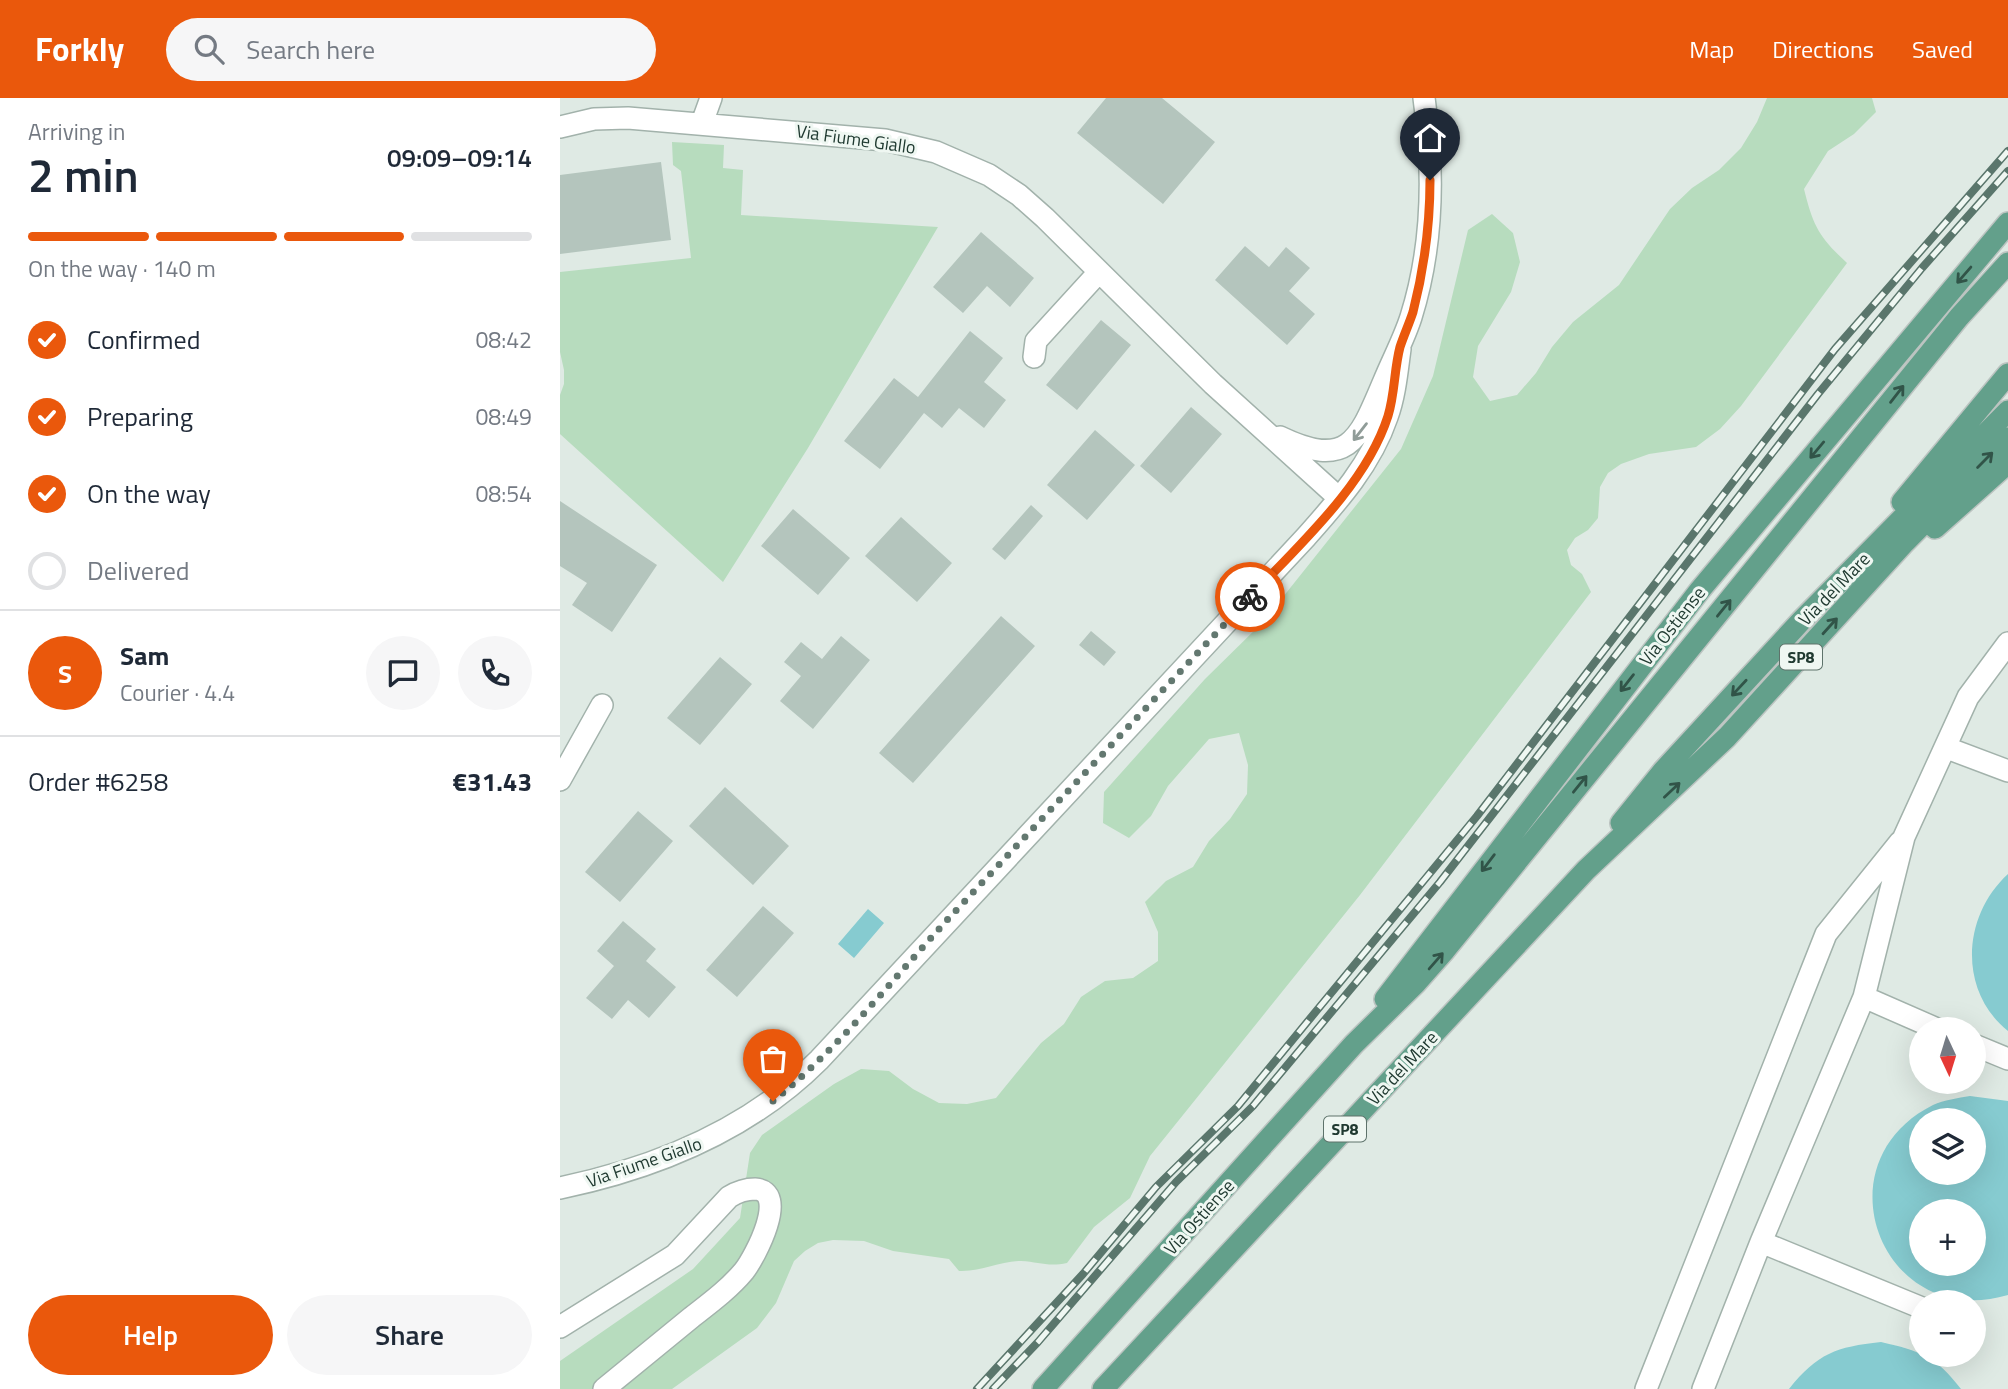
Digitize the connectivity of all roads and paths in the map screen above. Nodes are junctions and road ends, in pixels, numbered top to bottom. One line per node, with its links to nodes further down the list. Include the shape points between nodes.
1 (711, 98): 3 (street)
2 (1424, 98): 8 (street, Via Fiume Giallo, via 1430,180 1426,238 1412,314)
3 (702, 123): 4 (street, Via Fiume Giallo, via 603,118); 7 (street, Via Fiume Giallo, via 871,138 945,155 989,175 1018,195)
4 (560, 127)
5 (2008, 223): 27 (main road, Via Ostiense, one-way to 27, via 1700,590)
6 (2008, 263): 27 (main road, Via Ostiense, one-way to 6, via 1459,934 1967,307)
7 (1099, 272): 9 (street, via 1037,341); 12 (street, Via Fiume Giallo)
8 (1400, 349): 12 (street, Via Fiume Giallo, one-way to 12, via 1368,421 1348,444 1306,448); 15 (street, Via Fiume Giallo, via 1382,430)
9 (1034, 357)
10 (2008, 374): 17 (main road)
11 (2008, 411): 17 (main road, Via del Mare / SP8)
12 (1259, 426): 15 (street, Via Fiume Giallo)
13 (2008, 438): 16 (main road, Via del Mare / SP8, one-way to 13)
14 (2008, 463): 16 (main road)
15 (1339, 498): 30 (street, Via Fiume Giallo, via 803,1076 751,1116 705,1141 658,1161)
16 (1849, 604): 24 (main road, Via del Mare / SP8, one-way to 16, via 1727,737)
17 (1802, 620): 24 (main road, Via del Mare / SP8, one-way to 24, via 1663,771)
18 (2008, 643): 20 (street, via 1968,697)
19 (602, 705): 22 (street)
20 (1947, 748): 21 (street); 23 (street)
21 (2008, 771)
22 (560, 780)
23 (1904, 837): 25 (street); 37 (street, via 1826,934)
24 (1586, 870): 36 (main road, Via del Mare / SP8)
25 (1864, 997): 26 (street); 31 (street)
26 (1910, 1017)
27 (1354, 1044): 35 (main road, Via Ostiense)
28 (1986, 1050): 29 (street)
29 (2008, 1059)
30 (560, 1188)
31 (1761, 1242): 32 (street); 38 (street)
32 (1909, 1303)
33 (560, 1326): 34 (street, via 675,1255 729,1196 754,1189 768,1196 764,1234 743,1272)
34 (604, 1389)
35 (1043, 1389)
36 (1104, 1389)
37 (1646, 1389)
38 (1703, 1389)

